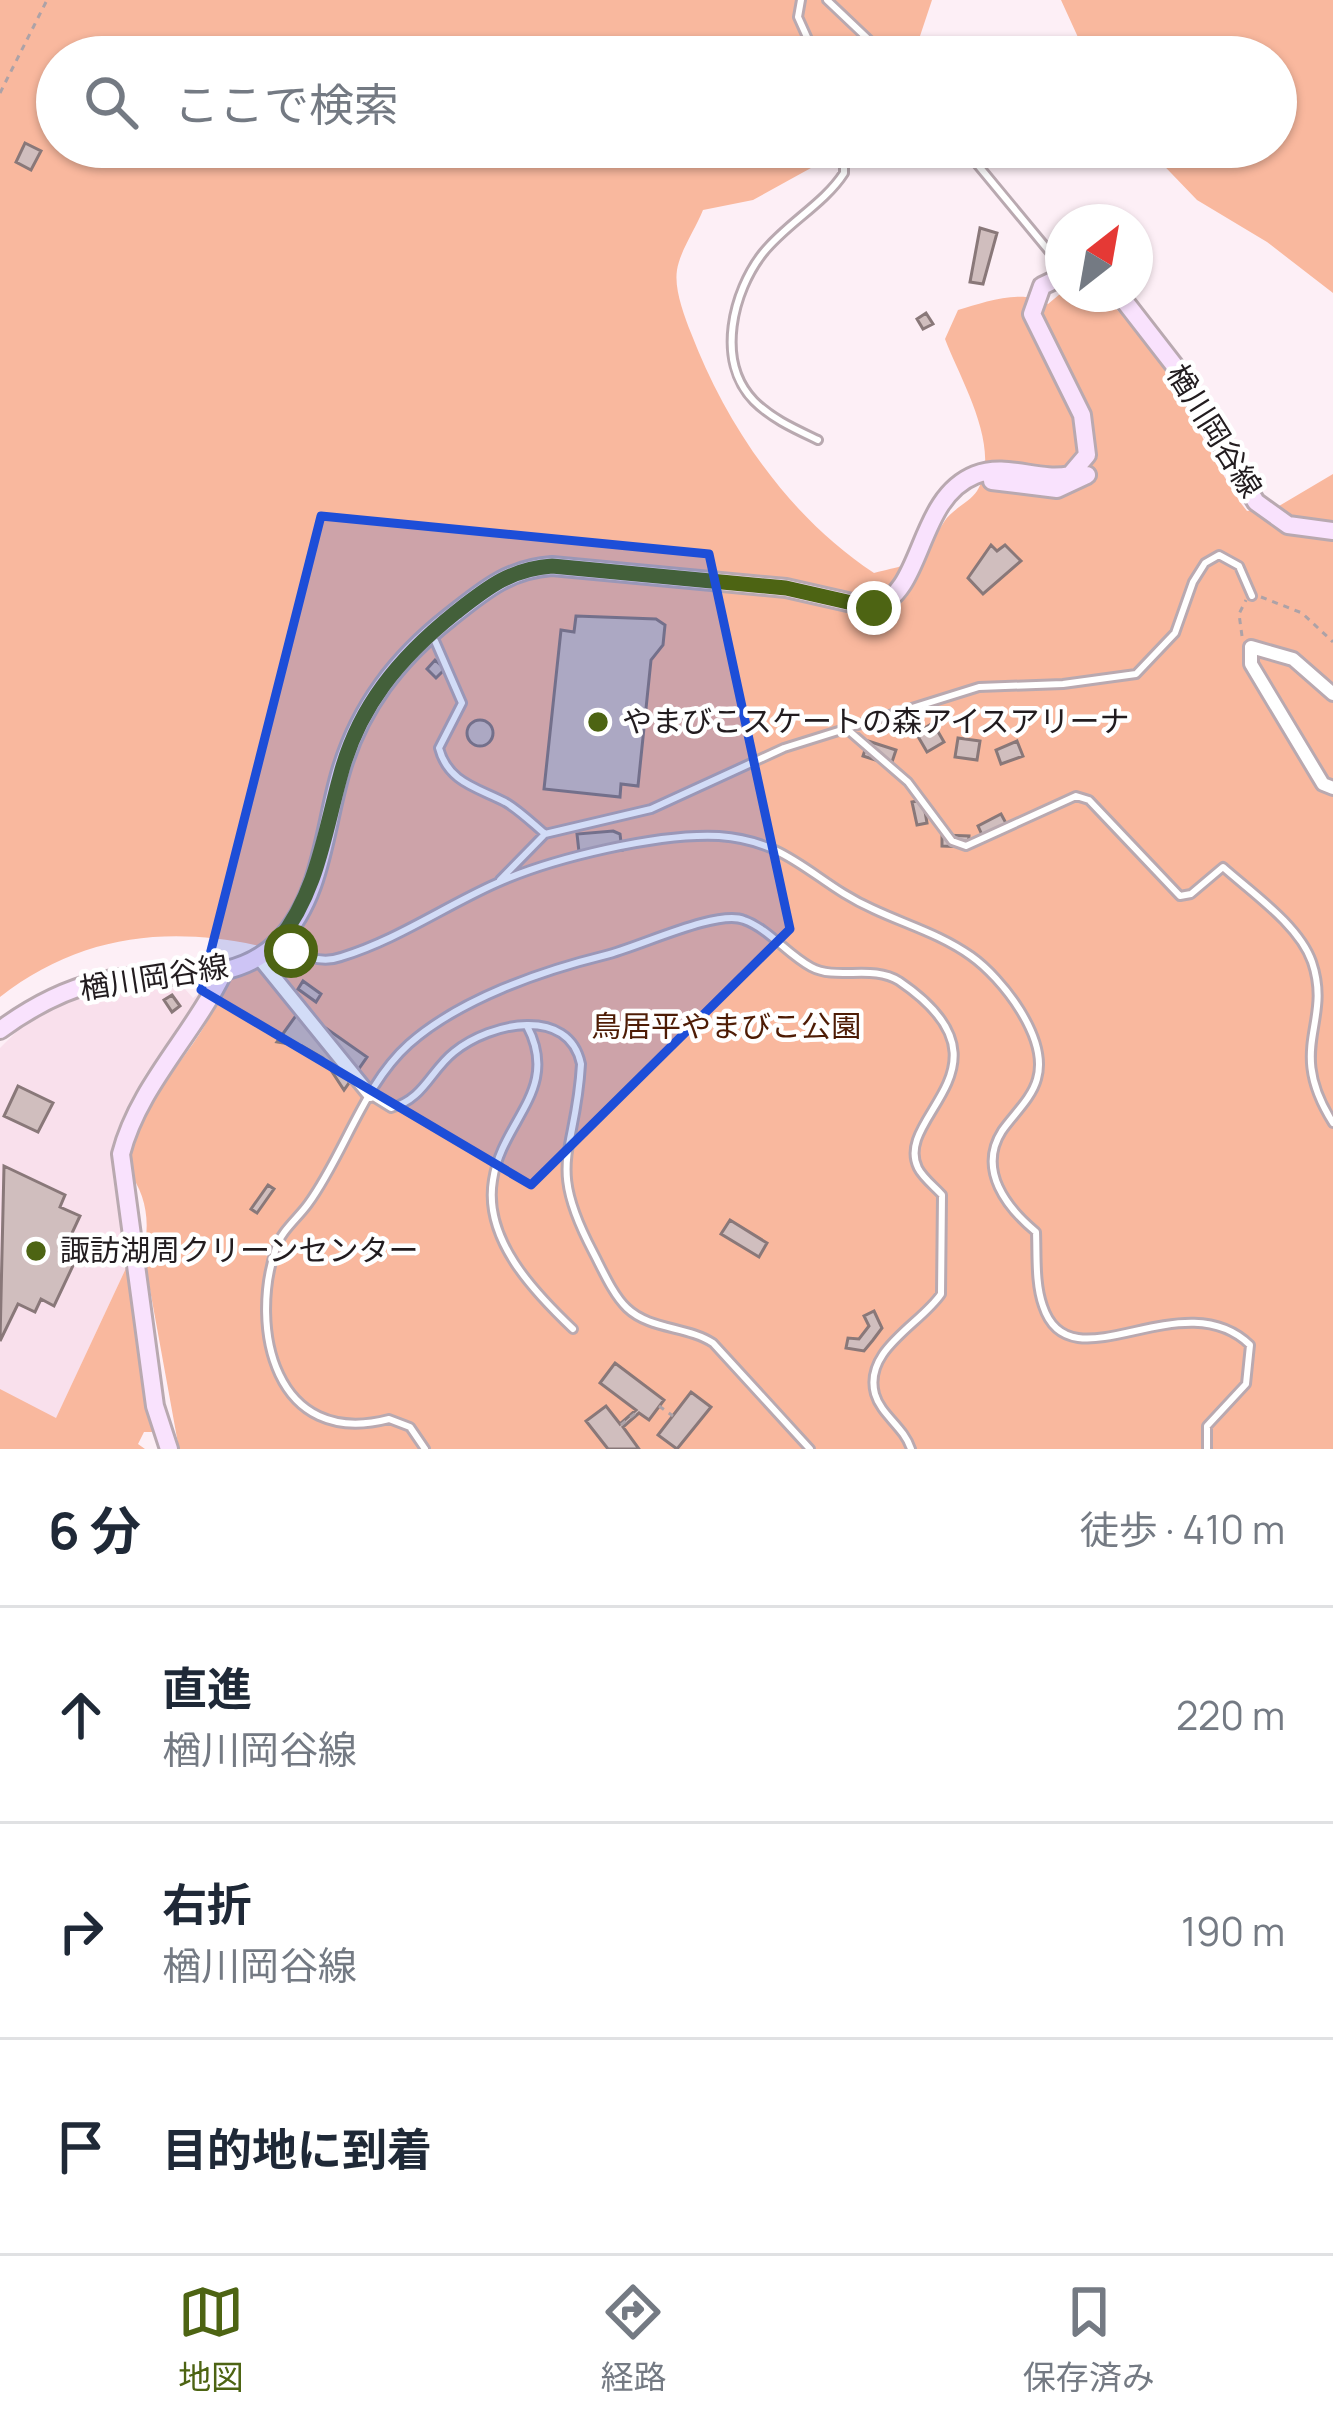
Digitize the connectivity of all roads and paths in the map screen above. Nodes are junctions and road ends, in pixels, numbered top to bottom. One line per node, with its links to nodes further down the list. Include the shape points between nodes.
1 (47, 0): 6 (path)
2 (802, 0): 4 (lane, via 798,17)
3 (827, 0): 5 (lane)
4 (807, 36)
5 (865, 36)
6 (0, 94)
7 (845, 168): 12 (lane, via 764,252 734,315 736,365 750,397)
8 (980, 168): 9 (lane)
9 (1045, 250)
10 (1045, 284): 23 (main road, 楢川岡谷線, via 1033,304 1034,324 1096,427 1091,471 1058,489 1002,480 956,491 929,522 900,591 874,608 786,588 552,566 496,581 428,635 378,690 341,772 314,882)
11 (1133, 312): 13 (main road, 楢川岡谷線, via 1256,502 1288,525)
12 (818, 440)
13 (1333, 531)
14 (1252, 596): 16 (path, via 1302,613); 17 (path, via 1238,627); 19 (lane, via 1239,566 1219,555 1193,582 1175,633 1136,674 979,687)
15 (435, 641): 21 (lane, via 462,703 439,748 442,759)
16 (1333, 642)
17 (1251, 647): 18 (street, via 1293,659); 20 (street, via 1251,664 1323,784)
18 (1333, 694)
19 (848, 730): 21 (lane, via 743,763 651,809); 29 (lane, via 908,782 952,841 967,846 1076,796 1089,800 1180,896 1223,867 1311,958 1317,982 1308,1071)
20 (1333, 788)
21 (544, 834): 22 (lane)
22 (499, 882): 23 (lane, via 341,958 321,960); 39 (lane, via 690,836 749,840 778,848 854,899 976,959 1037,1048 1036,1083 993,1156 1003,1199 1036,1232 1048,1319 1093,1341 1196,1320 1235,1330 1250,1345 1246,1384 1207,1426)
23 (279, 940): 24 (main road, 楢川岡谷線)
24 (259, 958): 25 (main road, 楢川岡谷線); 28 (street)
25 (223, 973): 27 (main road, 楢川岡谷線, via 97,982 42,1002); 35 (main road, via 128,1126 121,1154 155,1406)
26 (527, 1026): 28 (lane, via 454,1052 406,1104 392,1108); 30 (lane, via 540,1070 501,1151 491,1197 518,1268); 37 (lane, via 562,1030 577,1047 580,1085 563,1180 626,1307 712,1343)
27 (0, 1030)
28 (370, 1095): 36 (lane, via 330,1174 278,1241 265,1305 268,1351 275,1381 297,1413 340,1430 389,1419 410,1427); 38 (lane, via 409,1045 451,1015 715,917 748,921 812,968 896,980 941,1023 957,1062 915,1152 942,1196 941,1294 892,1343 875,1374 875,1398)
29 (1333, 1124)
30 (573, 1329)
31 (659, 1406): 33 (path)
32 (638, 1412): 34 (path)
33 (673, 1416)
34 (621, 1425)
35 (169, 1449)
36 (425, 1449)
37 (810, 1449)
38 (911, 1449)
39 (1207, 1449)

